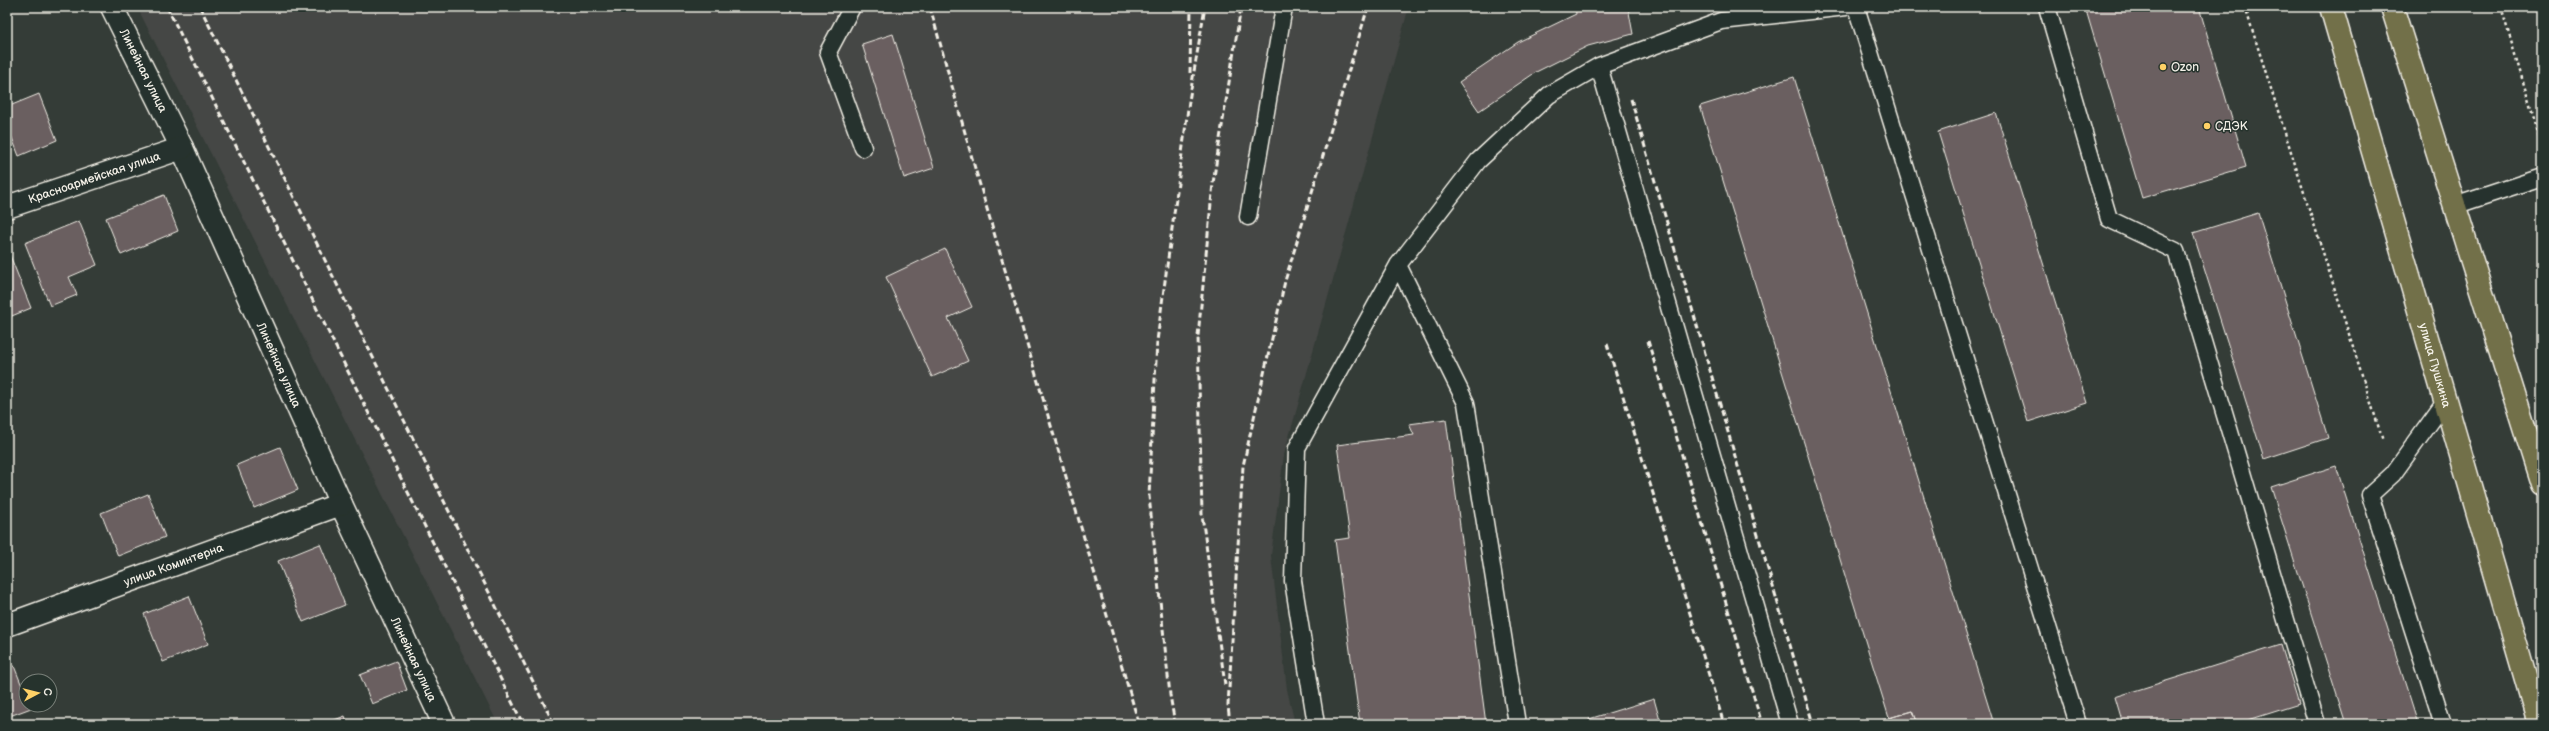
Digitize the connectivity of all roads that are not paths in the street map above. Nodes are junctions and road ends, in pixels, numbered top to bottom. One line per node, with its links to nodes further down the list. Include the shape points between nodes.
1 (112, 7): 10 (street, Линейная улица)
2 (852, 7): 11 (lane, via 828,52)
3 (1284, 7): 15 (lane)
4 (1846, 7): 9 (lane, via 1721,21)
5 (1856, 7): 25 (lane)
6 (2047, 7): 26 (lane, via 2109,219 2176,252)
7 (2331, 7): 17 (main road, улица Пушкина)
8 (2392, 7): 13 (main road)
9 (1599, 66): 16 (lane, via 1549,96 1478,162); 24 (lane, via 1753,604)
10 (182, 148): 14 (street, Красноармейская улица); 19 (street, Линейная улица)
11 (863, 148)
12 (2542, 177): 13 (lane)
13 (2454, 206): 18 (main road)
14 (7, 207)
15 (1248, 217)
16 (1398, 265): 22 (lane, via 1297,448 1293,581); 23 (lane, via 1466,403)
17 (2445, 402): 27 (lane, via 2393,474 2370,495); 28 (main road, улица Пушкина)
18 (2542, 484)
19 (341, 504): 20 (street, улица Коминтерна); 21 (street, Линейная улица)
20 (7, 625)
21 (444, 724)
22 (1316, 724)
23 (1517, 724)
24 (1790, 724)
25 (2078, 724)
26 (2318, 724)
27 (2443, 724)
28 (2539, 724)

